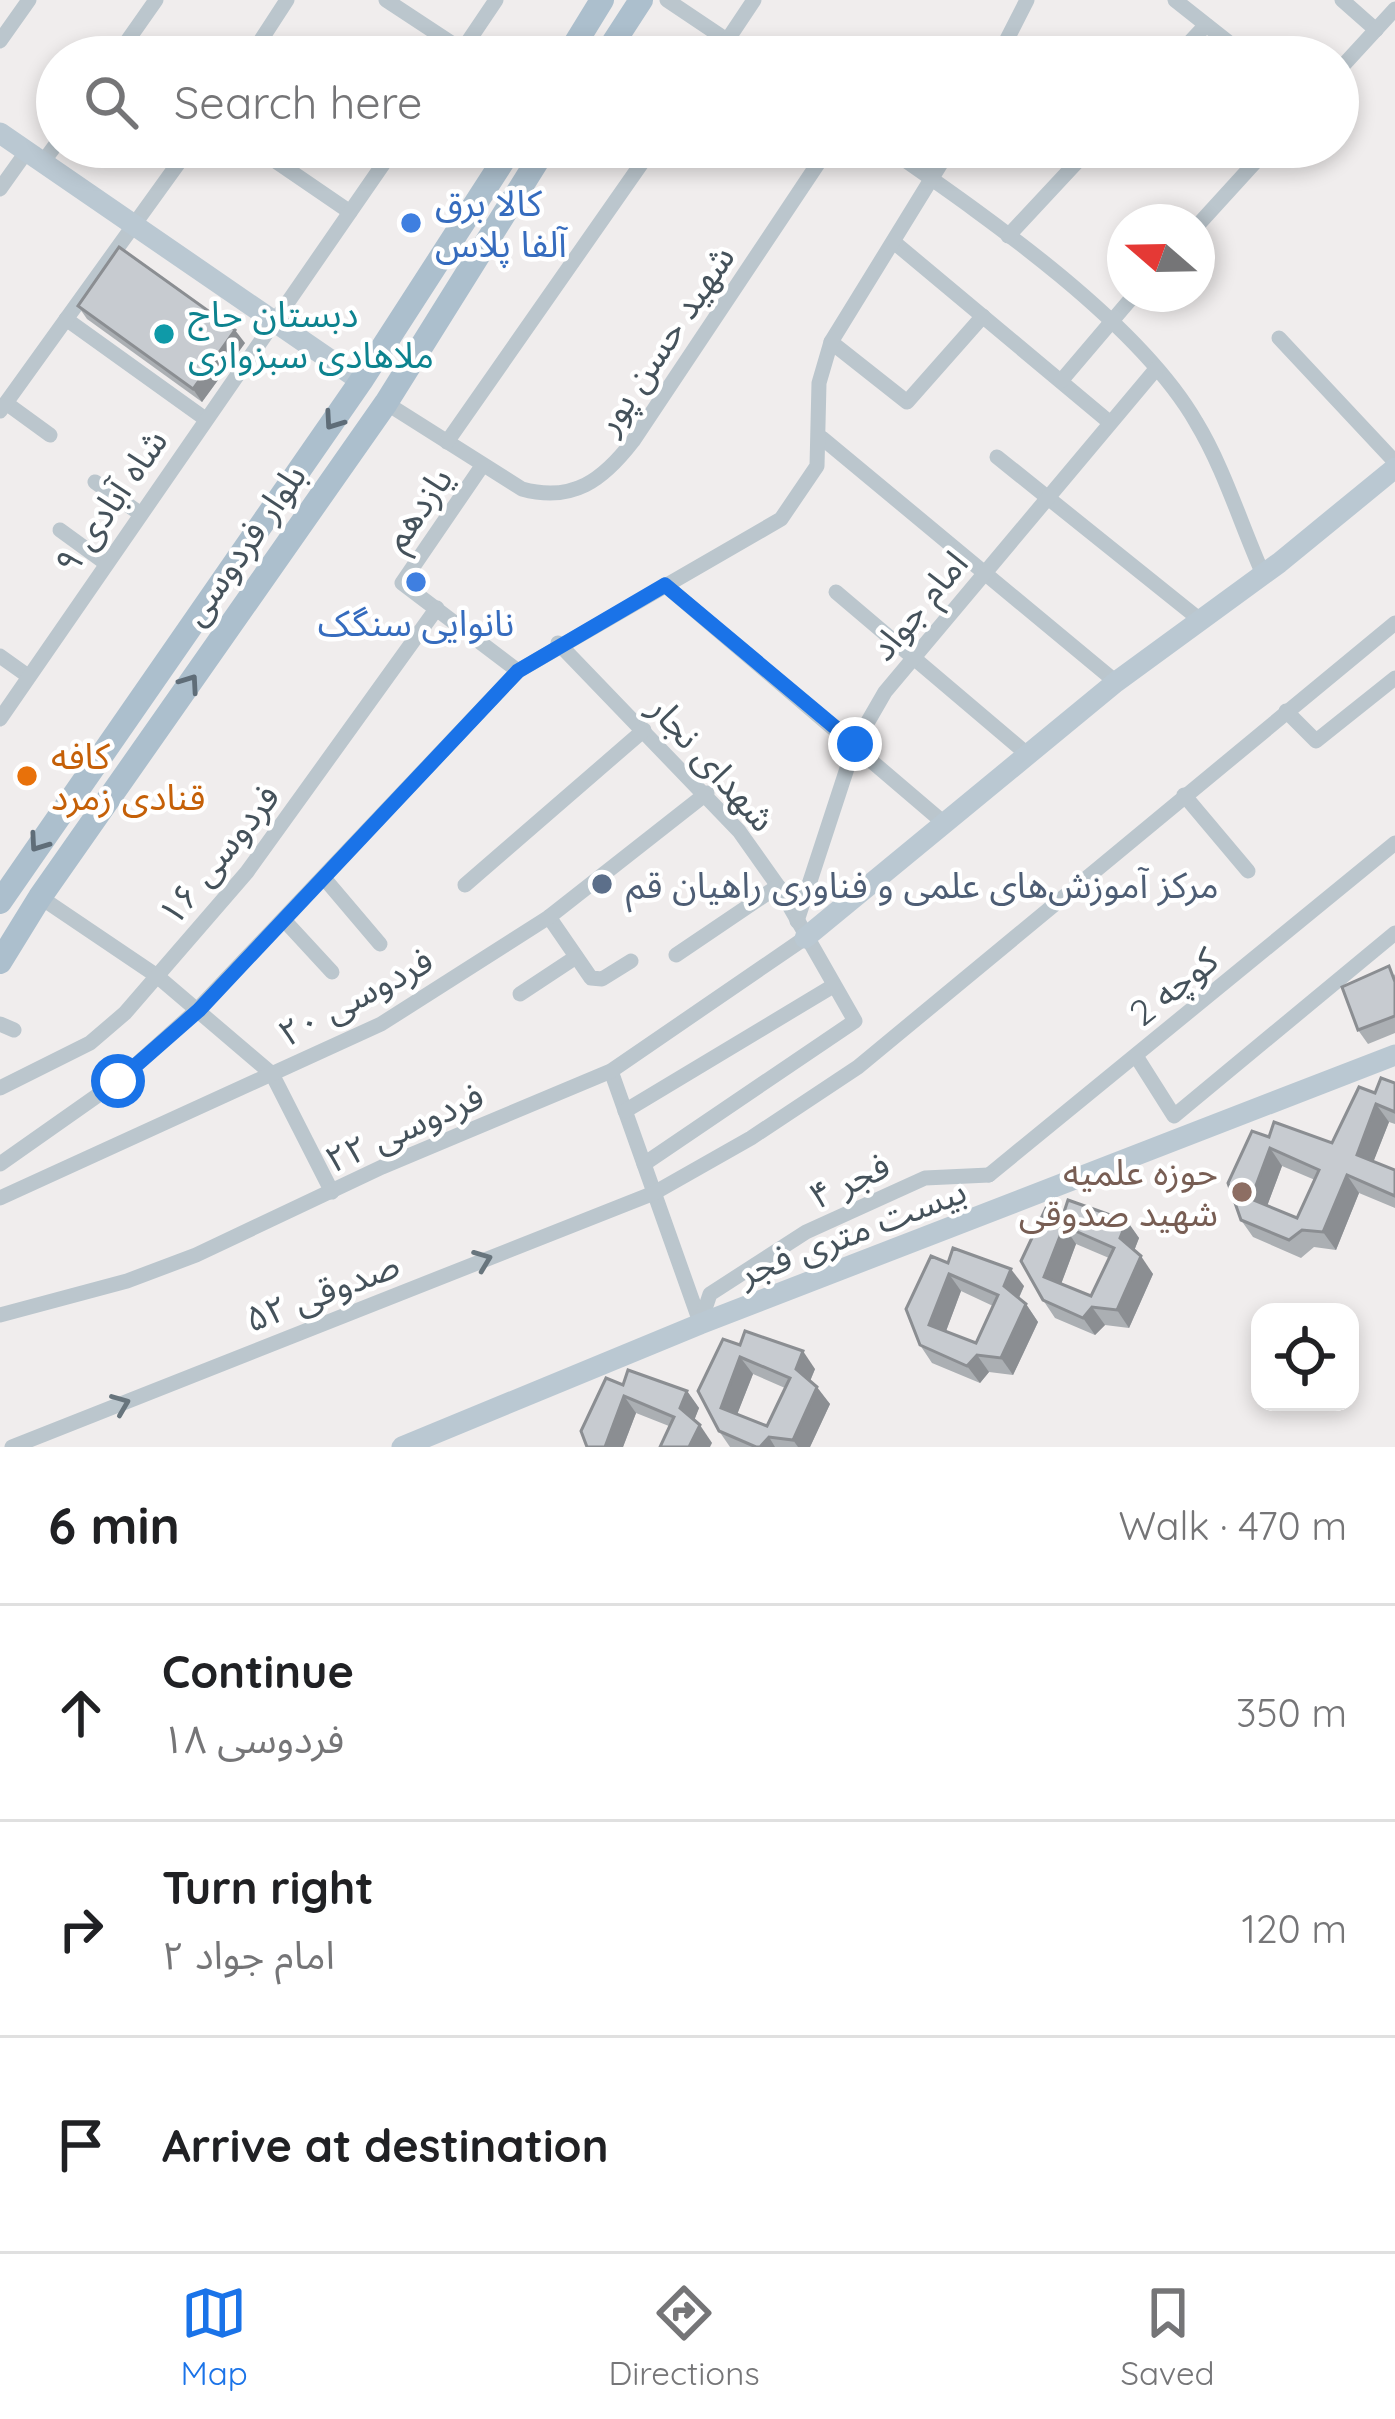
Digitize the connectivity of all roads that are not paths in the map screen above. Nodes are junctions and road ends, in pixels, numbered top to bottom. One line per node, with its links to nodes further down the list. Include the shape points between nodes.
1 (29, 0): 27 (street)
2 (156, 0): 16 (street)
3 (287, 0): 17 (street)
4 (386, 0): 18 (street)
5 (496, 0): 19 (street)
6 (602, 0): 20 (main road)
7 (640, 0): 21 (main road)
8 (668, 0): 22 (street)
9 (754, 0): 23 (street)
10 (1027, 0): 24 (street)
11 (1175, 0): 14 (street)
12 (1342, 0): 15 (street)
13 (1395, 9): 15 (street)
14 (1206, 25): 25 (street); 26 (street)
15 (1376, 30): 28 (street)
16 (131, 36)
17 (264, 36)
18 (435, 36)
19 (472, 36)
20 (580, 36)
21 (617, 36)
22 (721, 36)
23 (730, 36)
24 (1009, 36)
25 (1196, 36)
26 (1220, 36)
27 (0, 41)
28 (1359, 48)
29 (0, 133): 30 (street)
30 (35, 157): 44 (street)
31 (51, 168): 47 (street)
32 (176, 168): 47 (street)
33 (286, 168): 46 (street)
34 (380, 168): 46 (street, شاه آبادی ۹)
35 (499, 168): 58 (main road, بلوار فردوسی)
36 (533, 168): 60 (main road, بلوار فردوسی)
37 (638, 168): 66 (street)
38 (815, 168): 68 (street, شهید حسن پور, via 633,441 599,479 544,495)
39 (916, 168): 43 (street)
40 (940, 168): 43 (street)
41 (1071, 168): 48 (street)
42 (1250, 168): 45 (street)
43 (934, 181): 48 (street); 49 (street)
44 (0, 189)
45 (1215, 206)
46 (350, 212): 53 (street, شاه آبادی ۹)
47 (136, 226): 52 (street); 53 (street)
48 (1008, 236): 54 (street)
49 (896, 243): 51 (street); 56 (street)
50 (1118, 312): 54 (street)
51 (982, 316): 56 (street, via 907,402); 59 (street)
52 (66, 319): 61 (street); 62 (street)
53 (274, 321): 58 (street); 62 (street, شاه آبادی ۹)
54 (1108, 323): 57 (street); 59 (street)
55 (1279, 338): 69 (street)
56 (831, 342): 65 (street, via 819,383)
57 (1156, 370): 63 (street, امام جواد); 76 (street, via 1196,422)
58 (362, 381): 102 (main road, بلوار فردوسی, one-way to 102)
59 (1061, 381): 63 (street)
60 (386, 403): 66 (street, شهید حسن پور); 103 (main road, بلوار فردوسی, one-way to 60)
61 (3, 407): 64 (street)
62 (204, 418): 72 (street, شاه آبادی ۹)
63 (1108, 421): 71 (street, امام جواد)
64 (50, 435)
65 (821, 438): 75 (street); 77 (street, via 810,483 782,519)
66 (447, 442): 68 (street, شهید حسن پور)
67 (997, 458): 71 (street)
68 (482, 466): 79 (street, یازدهم, via 402,583)
69 (1393, 472): 76 (street)
70 (95, 482): 72 (street)
71 (1046, 496): 75 (street, امام جواد); 80 (street)
72 (138, 512): 74 (street, شاه آبادی ۹)
73 (60, 530): 74 (street)
74 (104, 562): 86 (street, شاه آبادی ۹)
75 (983, 574): 84 (street, امام جواد); 88 (street)
76 (1263, 574): 80 (street)
77 (665, 585): 82 (street); 92 (street)
78 (836, 592): 84 (street)
79 (437, 608): 85 (street, یازدهم); 114 (street, فردوسی ۱۶, via 289,817)
80 (1199, 620): 88 (street)
81 (1395, 623): 89 (street, صدوقی ۵۲)
82 (558, 643): 85 (street); 91 (street, شهدای نجار)
83 (0, 656): 86 (street)
84 (915, 657): 92 (street, امام جواد); 93 (street)
85 (518, 671): 99 (street)
86 (28, 676): 90 (street, شاه آبادی ۹)
87 (1395, 678): 89 (street, via 1316,741)
88 (1116, 682): 93 (street)
89 (1286, 711): 95 (street, صدوقی ۵۲)
90 (0, 719)
91 (644, 730): 94 (street, شهدای نجار); 100 (street)
92 (855, 744): 96 (street); 106 (street, امام جواد)
93 (1027, 754): 96 (street)
94 (707, 793): 101 (street, شهدای نجار); 104 (street, فردوسی ۲۰)
95 (1184, 795): 98 (street); 129 (street, صدوقی ۵۲, via 858,1067)
96 (944, 823): 106 (street)
97 (1395, 843): 120 (street, کوچه 2)
98 (1248, 871)
99 (324, 878): 105 (street); 108 (street)
100 (464, 885)
101 (778, 886): 106 (street, شهدای نجار); 109 (street)
102 (0, 902)
103 (33, 906): 112 (main road); 114 (street); 115 (street, بلوار فردوسی)
104 (549, 917): 110 (street); 122 (street, فردوسی ۲۰, via 381,1024)
105 (284, 920): 113 (street); 118 (street)
106 (801, 929): 116 (street, شهدای نجار); 121 (street, فردوسی ۲۲)
107 (1395, 933): 120 (street, via 1174,1116)
108 (380, 944)
109 (676, 955)
110 (576, 957): 111 (street, via 597,980); 117 (street)
111 (631, 961)
112 (0, 962)
113 (332, 972)
114 (157, 976): 118 (street); 123 (street, فردوسی ۱۶, via 90,1042)
115 (0, 981)
116 (833, 986): 124 (street); 126 (street, via 855,1021)
117 (520, 994)
118 (199, 1010): 122 (street); 125 (street, via 118,1081)
119 (1395, 1055): 131 (street, بیست متری فجر)
120 (1136, 1056): 127 (street, کوچه 2)
121 (611, 1071): 124 (street); 128 (street, فردوسی ۲۲)
122 (272, 1074): 128 (street); 130 (street, فردوسی ۲۰)
123 (0, 1088)
124 (625, 1111): 126 (street)
125 (0, 1164)
126 (644, 1164): 129 (street)
127 (989, 1175): 131 (street); 133 (street, فجر ۴, via 925,1178 806,1232 710,1294)
128 (332, 1192): 132 (street, فردوسی ۲۲, via 127,1282)
129 (654, 1193): 133 (street); 134 (street, صدوقی ۵۲, one-way to 129)
130 (0, 1198)
131 (1002, 1210): 133 (street, بیست متری فجر)
132 (0, 1315)
133 (700, 1324): 135 (street, بیست متری فجر)
134 (12, 1447)
135 (402, 1447)

